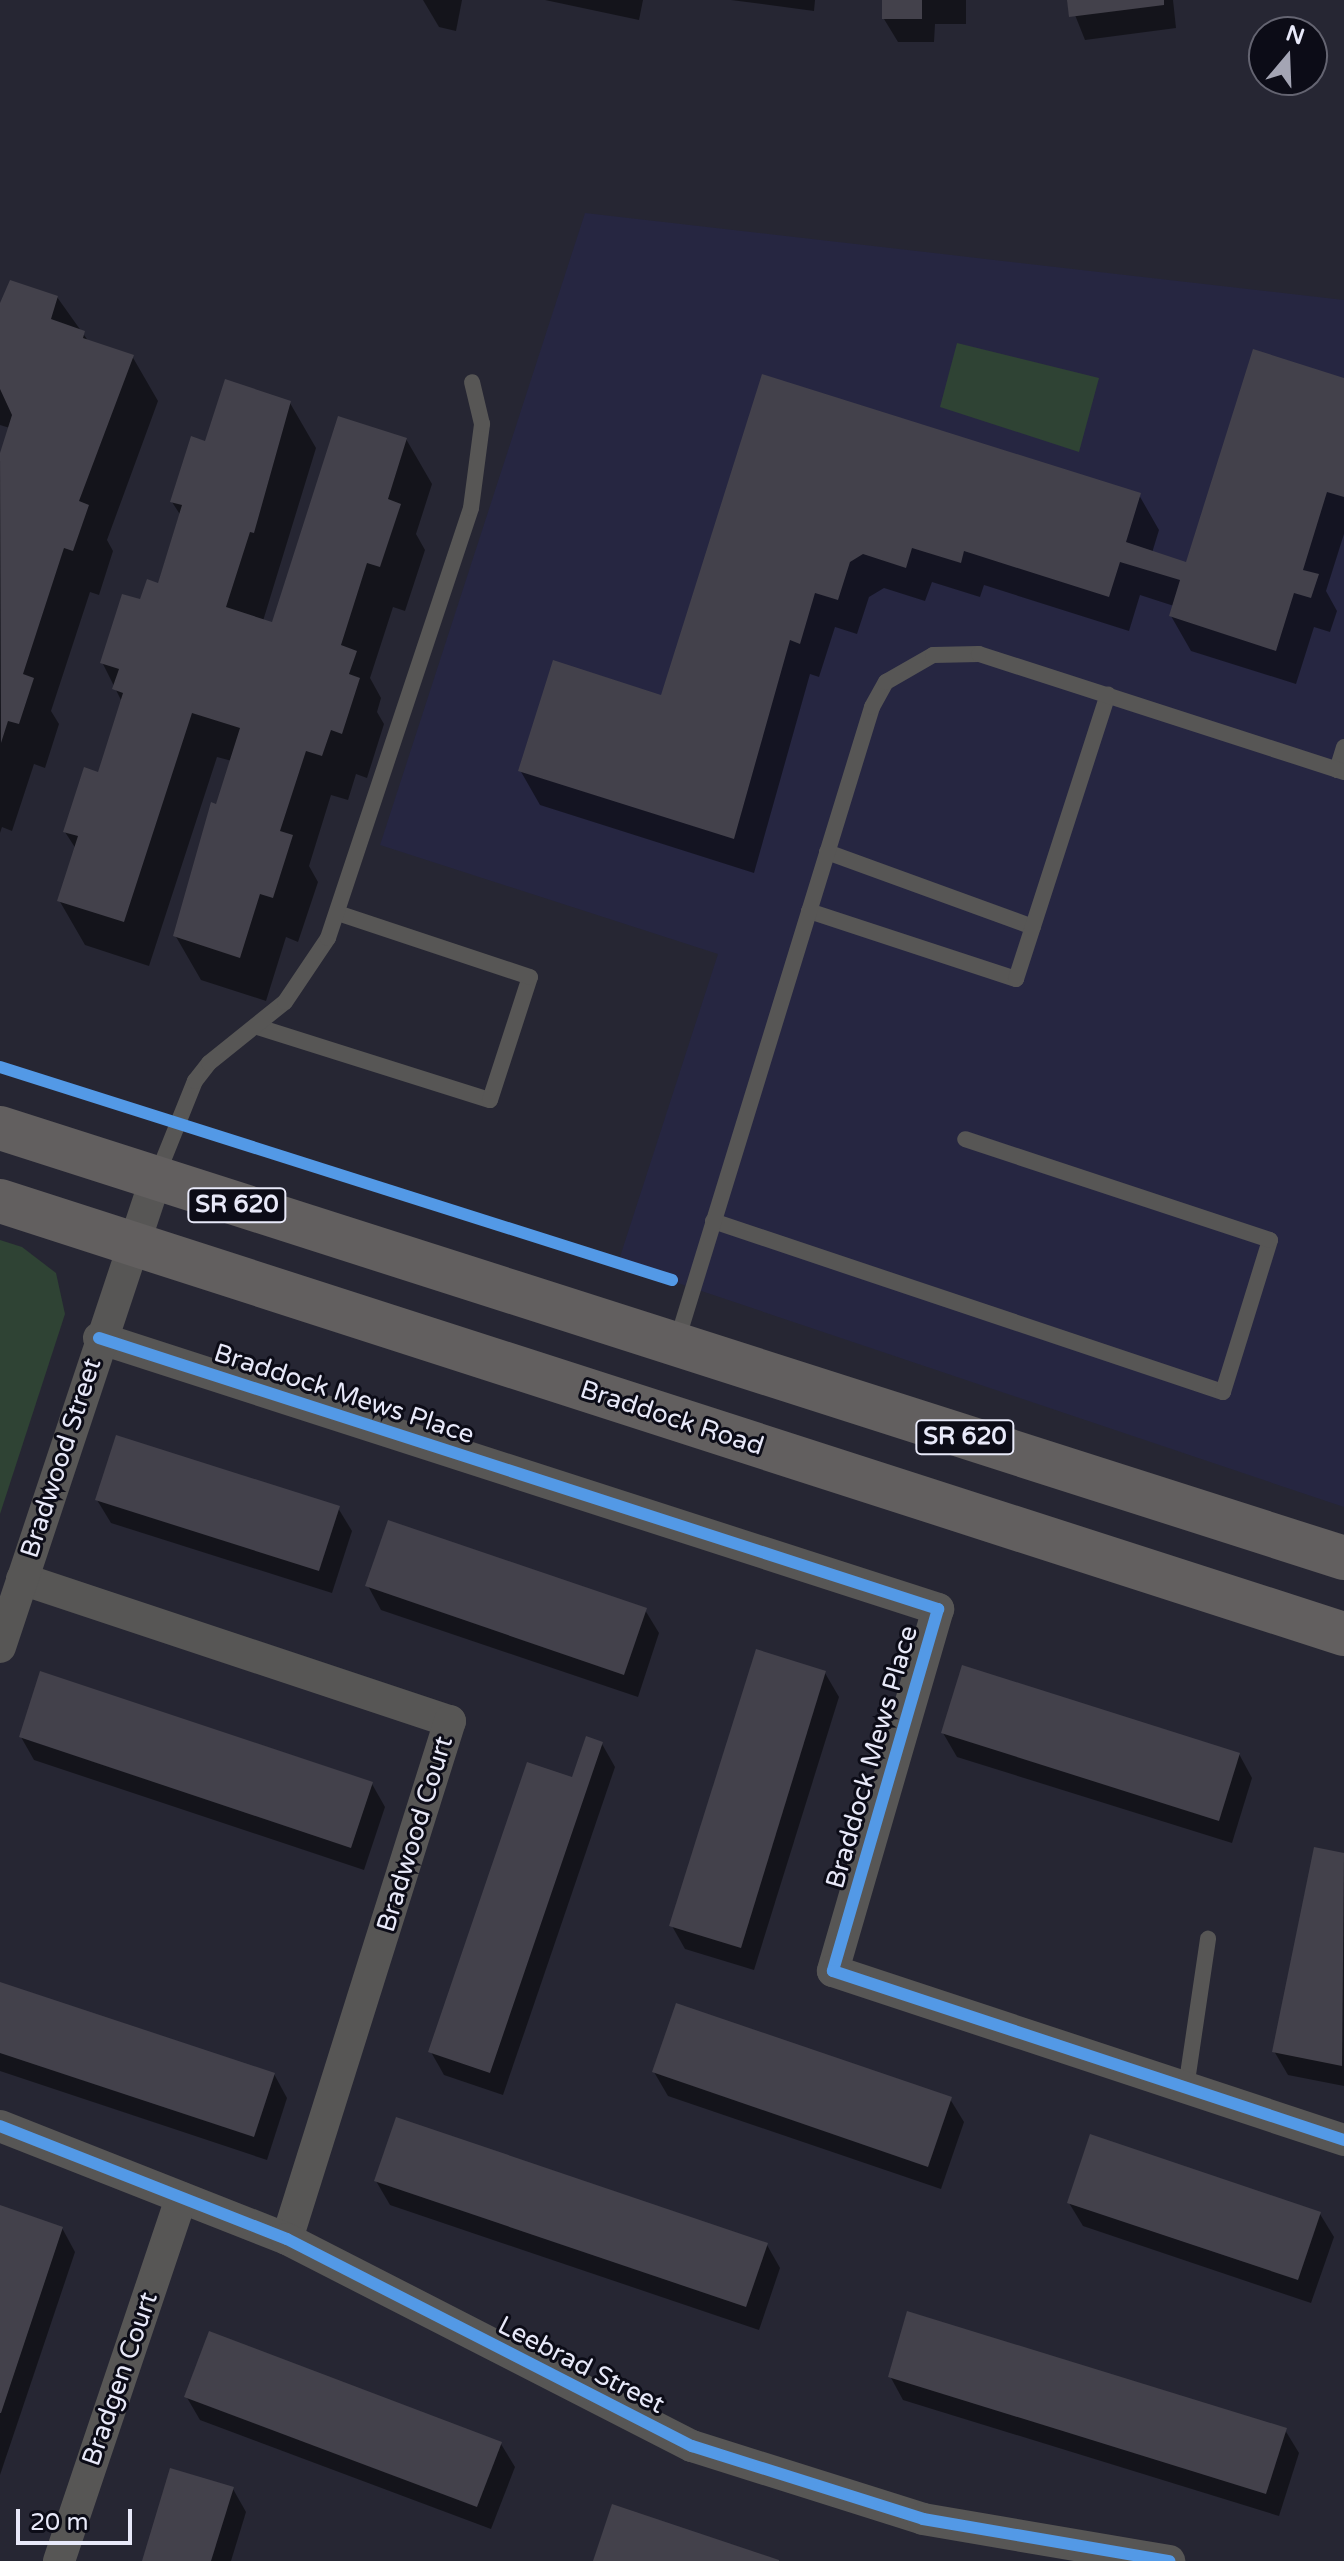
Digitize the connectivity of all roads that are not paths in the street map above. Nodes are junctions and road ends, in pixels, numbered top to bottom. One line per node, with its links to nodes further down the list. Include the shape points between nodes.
1 (472, 382): 7 (lane, via 482,424 471,508)
2 (1108, 695): 4 (lane); 5 (lane, via 979,654 954,652 908,665 886,682 872,707); 8 (lane)
3 (1344, 747): 4 (lane)
4 (1341, 771)
5 (827, 852): 6 (lane); 8 (lane)
6 (809, 911): 8 (lane, via 1016,979); 14 (lane)
7 (338, 913): 9 (lane, via 304,978); 9 (lane, via 530,977 490,1100)
8 (1033, 927)
9 (258, 1027): 12 (lane, via 225,1048 195,1081)
10 (0, 1128): 12 (main road, SR 620)
11 (965, 1139): 14 (lane, via 1270,1240 1223,1392)
12 (156, 1179): 15 (street, Bradwood Street); 17 (main road, SR 620)
13 (0, 1201): 15 (main road, Braddock Road / SR 620)
14 (713, 1221): 17 (lane)
15 (133, 1245): 16 (street, Bradwood Street); 20 (main road, Braddock Road / SR 620)
16 (99, 1338): 19 (street, Bradwood Street); 23 (street, Braddock Mews Place, via 938,1609 833,1971)
17 (675, 1346): 18 (main road, SR 620)
18 (1344, 1558)
19 (22, 1579): 21 (street, Bradwood Street); 27 (street, Bradwood Court, via 450,1721)
20 (1344, 1634)
21 (0, 1647)
22 (1208, 1939): 23 (lane)
23 (1186, 2088): 25 (street, Braddock Mews Place)
24 (0, 2126): 26 (street, Leebrad Street)
25 (1344, 2140)
26 (181, 2198): 27 (street, Leebrad Street); 29 (street, Bradgen Court)
27 (287, 2239): 28 (street, Leebrad Street, via 692,2446 923,2519)
28 (1158, 2560)
29 (59, 2561)

